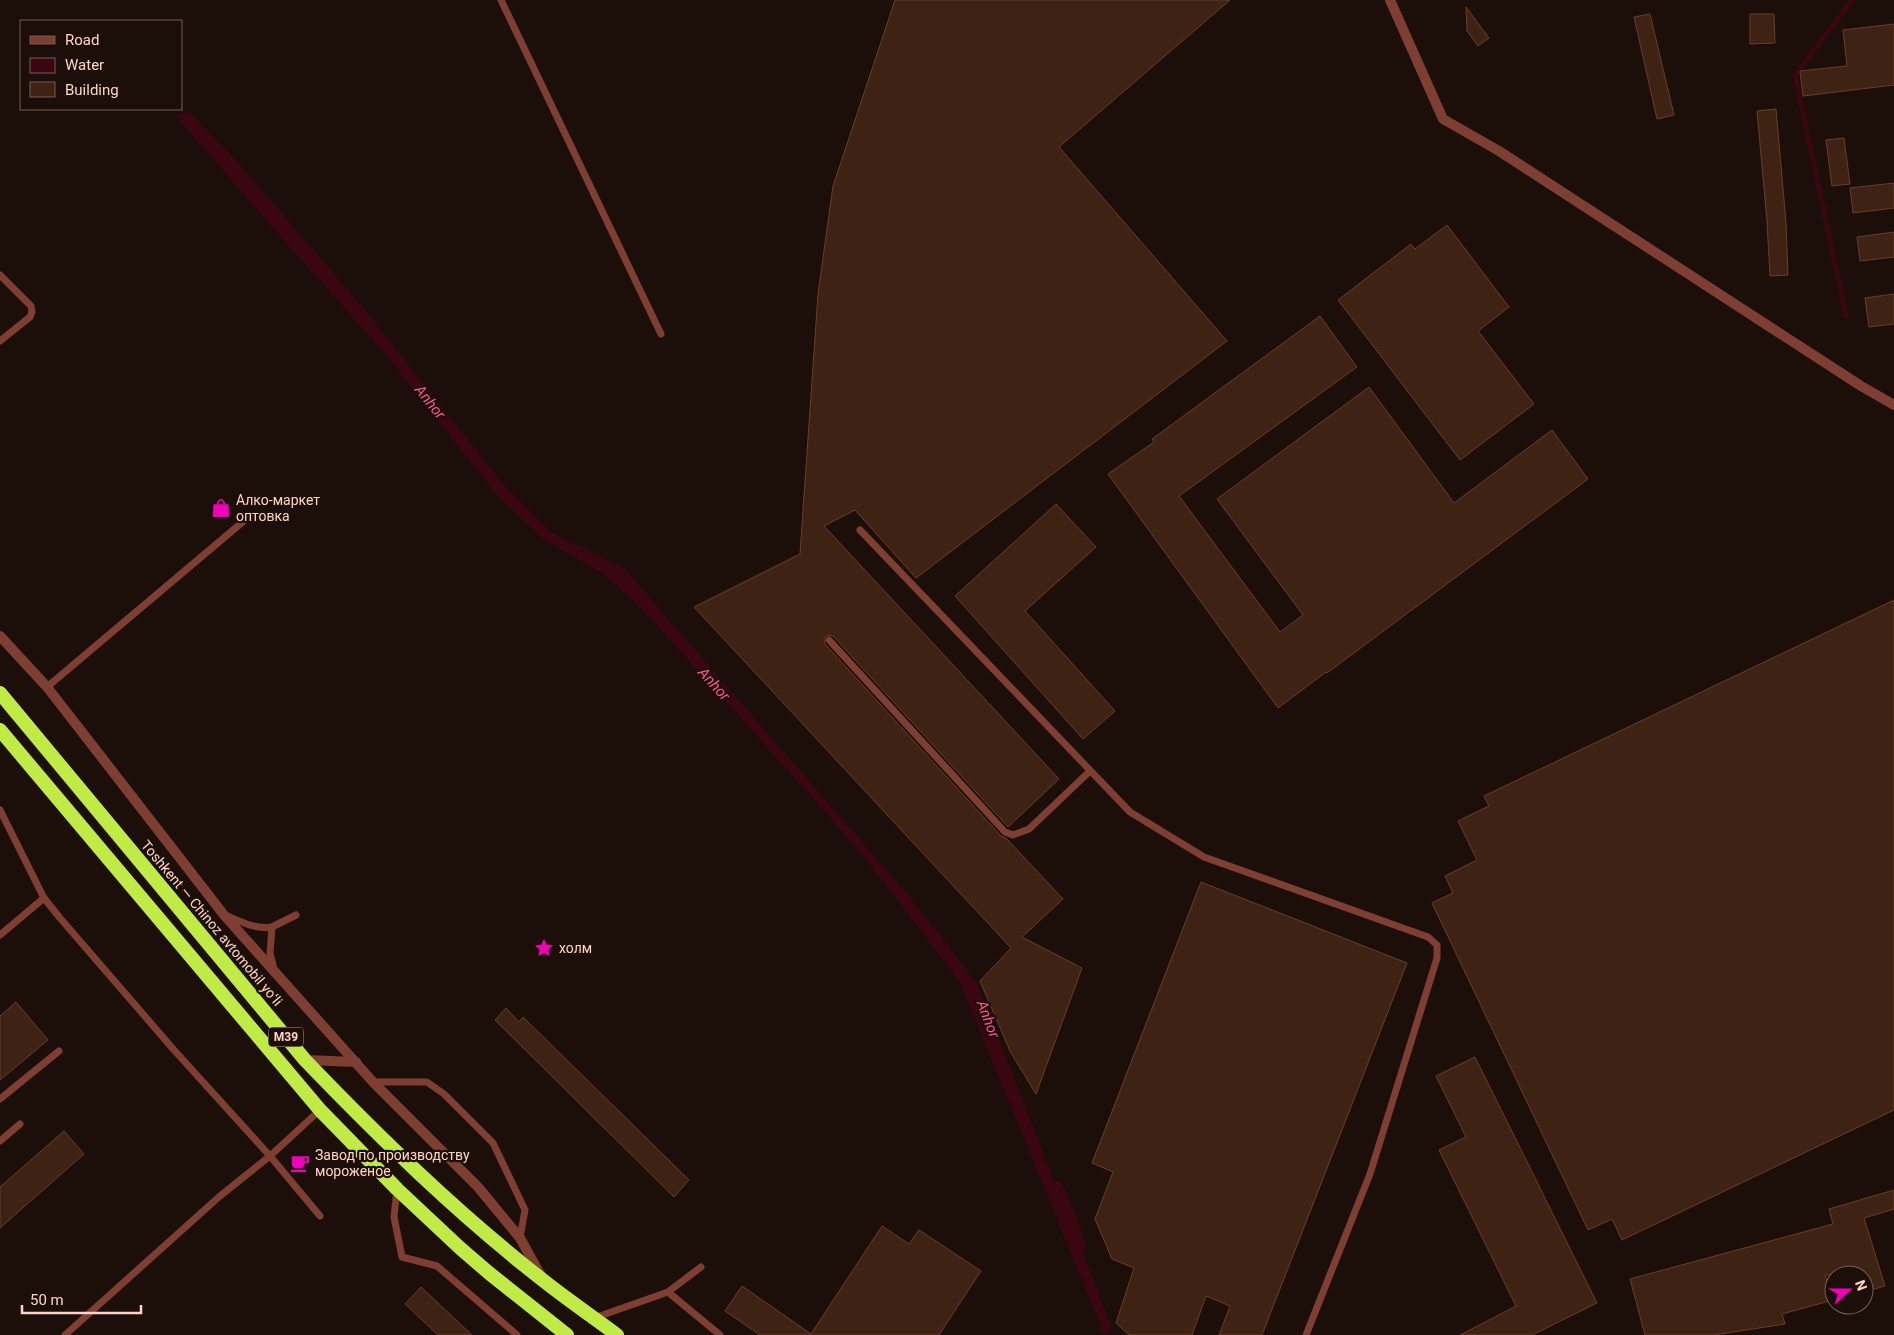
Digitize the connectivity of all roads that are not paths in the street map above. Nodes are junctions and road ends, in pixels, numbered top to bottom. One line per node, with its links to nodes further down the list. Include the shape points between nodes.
1 (501, 0): 4 (lane)
2 (1390, 0): 6 (street, via 1443,119)
3 (0, 275): 5 (lane, via 31,306 32,312)
4 (661, 334)
5 (0, 341)
6 (1894, 405)
7 (245, 520): 11 (lane)
8 (860, 530): 14 (lane)
9 (0, 636): 11 (street, M39)
10 (829, 640): 14 (lane, via 1005,832 1013,835 1029,829)
11 (47, 687): 18 (street, M39)
12 (0, 693): 23 (highway, Toshkent — Chinoz avtomobil yoʻli / M39)
13 (0, 730): 27 (highway, M39)
14 (1090, 771): 43 (lane, via 1130,812 1204,857 1428,937 1437,945 1437,958 1370,1174)
15 (0, 810): 16 (lane)
16 (44, 898): 20 (lane); 30 (lane)
17 (296, 914): 19 (lane)
18 (224, 915): 19 (lane, via 254,927); 21 (street, M39)
19 (272, 927): 21 (lane, via 270,952)
20 (0, 935)
21 (274, 969): 24 (street, M39)
22 (58, 1051): 26 (lane)
23 (305, 1060): 24 (street); 35 (highway, Toshkent — Chinoz avtomobil yoʻli / M39, via 410,1164)
24 (356, 1062): 25 (street, M39)
25 (373, 1082): 33 (street, M39, via 478,1187); 33 (lane, via 427,1082 444,1094 493,1143 525,1210)
26 (0, 1099)
27 (320, 1110): 30 (lane); 31 (highway, M39)
28 (20, 1124): 29 (lane)
29 (0, 1141)
30 (270, 1156): 32 (lane); 38 (lane, via 220,1196)
31 (397, 1189): 39 (lane, via 394,1217 402,1257 437,1266); 40 (highway, M39, via 489,1273)
32 (320, 1216)
33 (520, 1238): 35 (street, M39)
34 (701, 1267): 36 (lane)
35 (544, 1281): 37 (highway, Toshkent — Chinoz avtomobil yoʻli / M39)
36 (668, 1292): 37 (lane); 42 (lane)
37 (594, 1318): 41 (highway, Toshkent — Chinoz avtomobil yoʻli / M39)
38 (65, 1335)
39 (517, 1335)
40 (567, 1335)
41 (617, 1335)
42 (720, 1335)
43 (1306, 1335)

